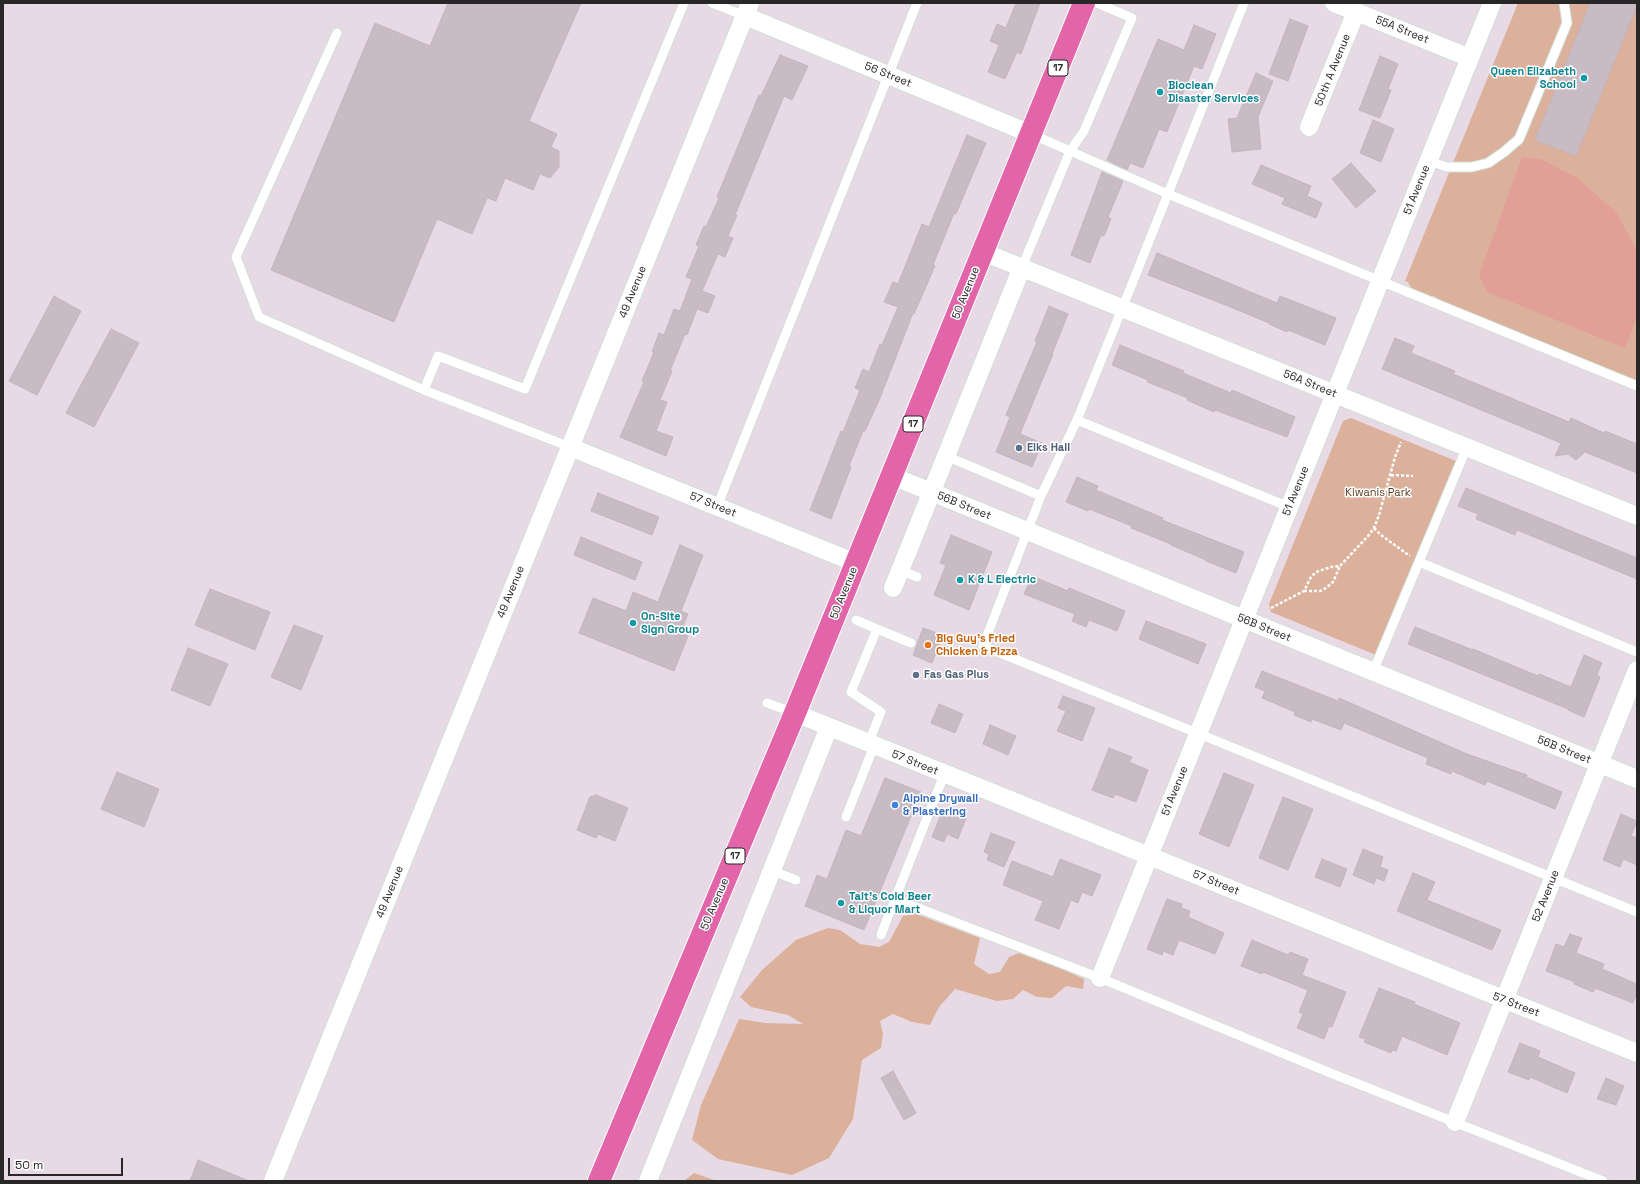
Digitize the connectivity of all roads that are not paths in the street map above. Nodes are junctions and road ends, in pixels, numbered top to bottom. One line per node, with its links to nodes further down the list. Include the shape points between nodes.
1 (684, 3): 25 (lane, via 525,389 438,356)
2 (712, 3): 10 (lane)
3 (917, 3): 14 (lane)
4 (1084, 3): 16 (main road, 50 Avenue / 17)
5 (1097, 3): 17 (lane, via 1132,18 1084,131)
6 (1244, 3): 19 (lane)
7 (1334, 3): 11 (street, 55A Street)
8 (1492, 3): 13 (street, 51 Avenue)
9 (1564, 3): 18 (lane, via 1567,23 1519,139 1488,163 1472,167 1447,167)
10 (748, 10): 14 (street, 56 Street); 28 (street, 49 Avenue)
11 (1356, 12): 13 (street, 55A Street); 15 (street, 50th A Avenue)
12 (337, 33): 25 (lane, via 236,257 259,317)
13 (1470, 58): 18 (street, 51 Avenue)
14 (888, 75): 16 (street, 56 Street); 34 (lane)
15 (1309, 128)
16 (1031, 134): 17 (lane); 20 (main road, 50 Avenue / 17)
17 (1070, 152): 19 (lane); 21 (lane)
18 (1428, 161): 22 (street, 51 Avenue)
19 (1168, 194): 22 (lane); 23 (lane)
20 (983, 252): 21 (street, 56A Street); 31 (main road, 50 Avenue / 17)
21 (1022, 268): 23 (street, 56A Street); 30 (street)
22 (1380, 281): 24 (lane); 26 (street, 51 Avenue)
23 (1122, 308): 26 (street, 56A Street); 27 (lane)
24 (1637, 386)
25 (424, 390): 28 (lane)
26 (1335, 394): 29 (street, 56A Street); 35 (street, 51 Avenue)
27 (1077, 420): 33 (lane); 35 (lane)
28 (570, 447): 34 (street, 57 Street); 70 (street, 49 Avenue)
29 (1467, 447): 36 (street, 56A Street); 38 (lane)
30 (946, 456): 32 (street); 33 (lane)
31 (892, 476): 32 (street, 56B Street); 39 (main road, 50 Avenue / 17)
32 (931, 492): 37 (street, 56B Street); 40 (street)
33 (1042, 496): 37 (lane)
34 (717, 507): 39 (street, 57 Street)
35 (1289, 507): 43 (street, 51 Avenue)
36 (1637, 516)
37 (1029, 532): 43 (street, 56B Street); 53 (lane, via 983,646)
38 (1419, 562): 47 (lane); 49 (lane)
39 (856, 563): 51 (main road, 50 Avenue / 17)
40 (900, 570): 41 (lane); 42 (street)
41 (917, 577)
42 (893, 588)
43 (1244, 619): 49 (street, 56B Street); 53 (street, 51 Avenue)
44 (856, 620): 45 (lane)
45 (877, 629): 46 (lane); 54 (lane, via 851,692 881,712)
46 (911, 643)
47 (1637, 652)
48 (1637, 670): 55 (street, 52 Avenue)
49 (1373, 672): 55 (street, 56B Street)
50 (767, 702): 51 (lane)
51 (795, 713): 52 (street, 57 Street); 71 (main road, 50 Avenue / 17)
52 (829, 727): 54 (street, 57 Street); 60 (street)
53 (1198, 734): 59 (street, 51 Avenue); 61 (lane)
54 (871, 745): 56 (street, 57 Street); 58 (lane)
55 (1599, 764): 57 (street, 56B Street); 61 (street, 52 Avenue)
56 (944, 775): 59 (street, 57 Street); 63 (lane)
57 (1637, 779)
58 (846, 817)
59 (1149, 856): 66 (street, 51 Avenue); 67 (street, 57 Street)
60 (772, 871): 62 (lane); 72 (street)
61 (1553, 878): 64 (lane); 67 (street, 52 Avenue)
62 (796, 880)
63 (895, 899): 65 (lane); 66 (lane)
64 (1637, 912)
65 (881, 935)
66 (1100, 978): 69 (lane)
67 (1504, 1000): 68 (street, 57 Street); 69 (street, 52 Avenue)
68 (1637, 1053)
69 (1455, 1122): 73 (lane)
70 (273, 1181)
71 (599, 1181)
72 (648, 1181)
73 (1604, 1181)

